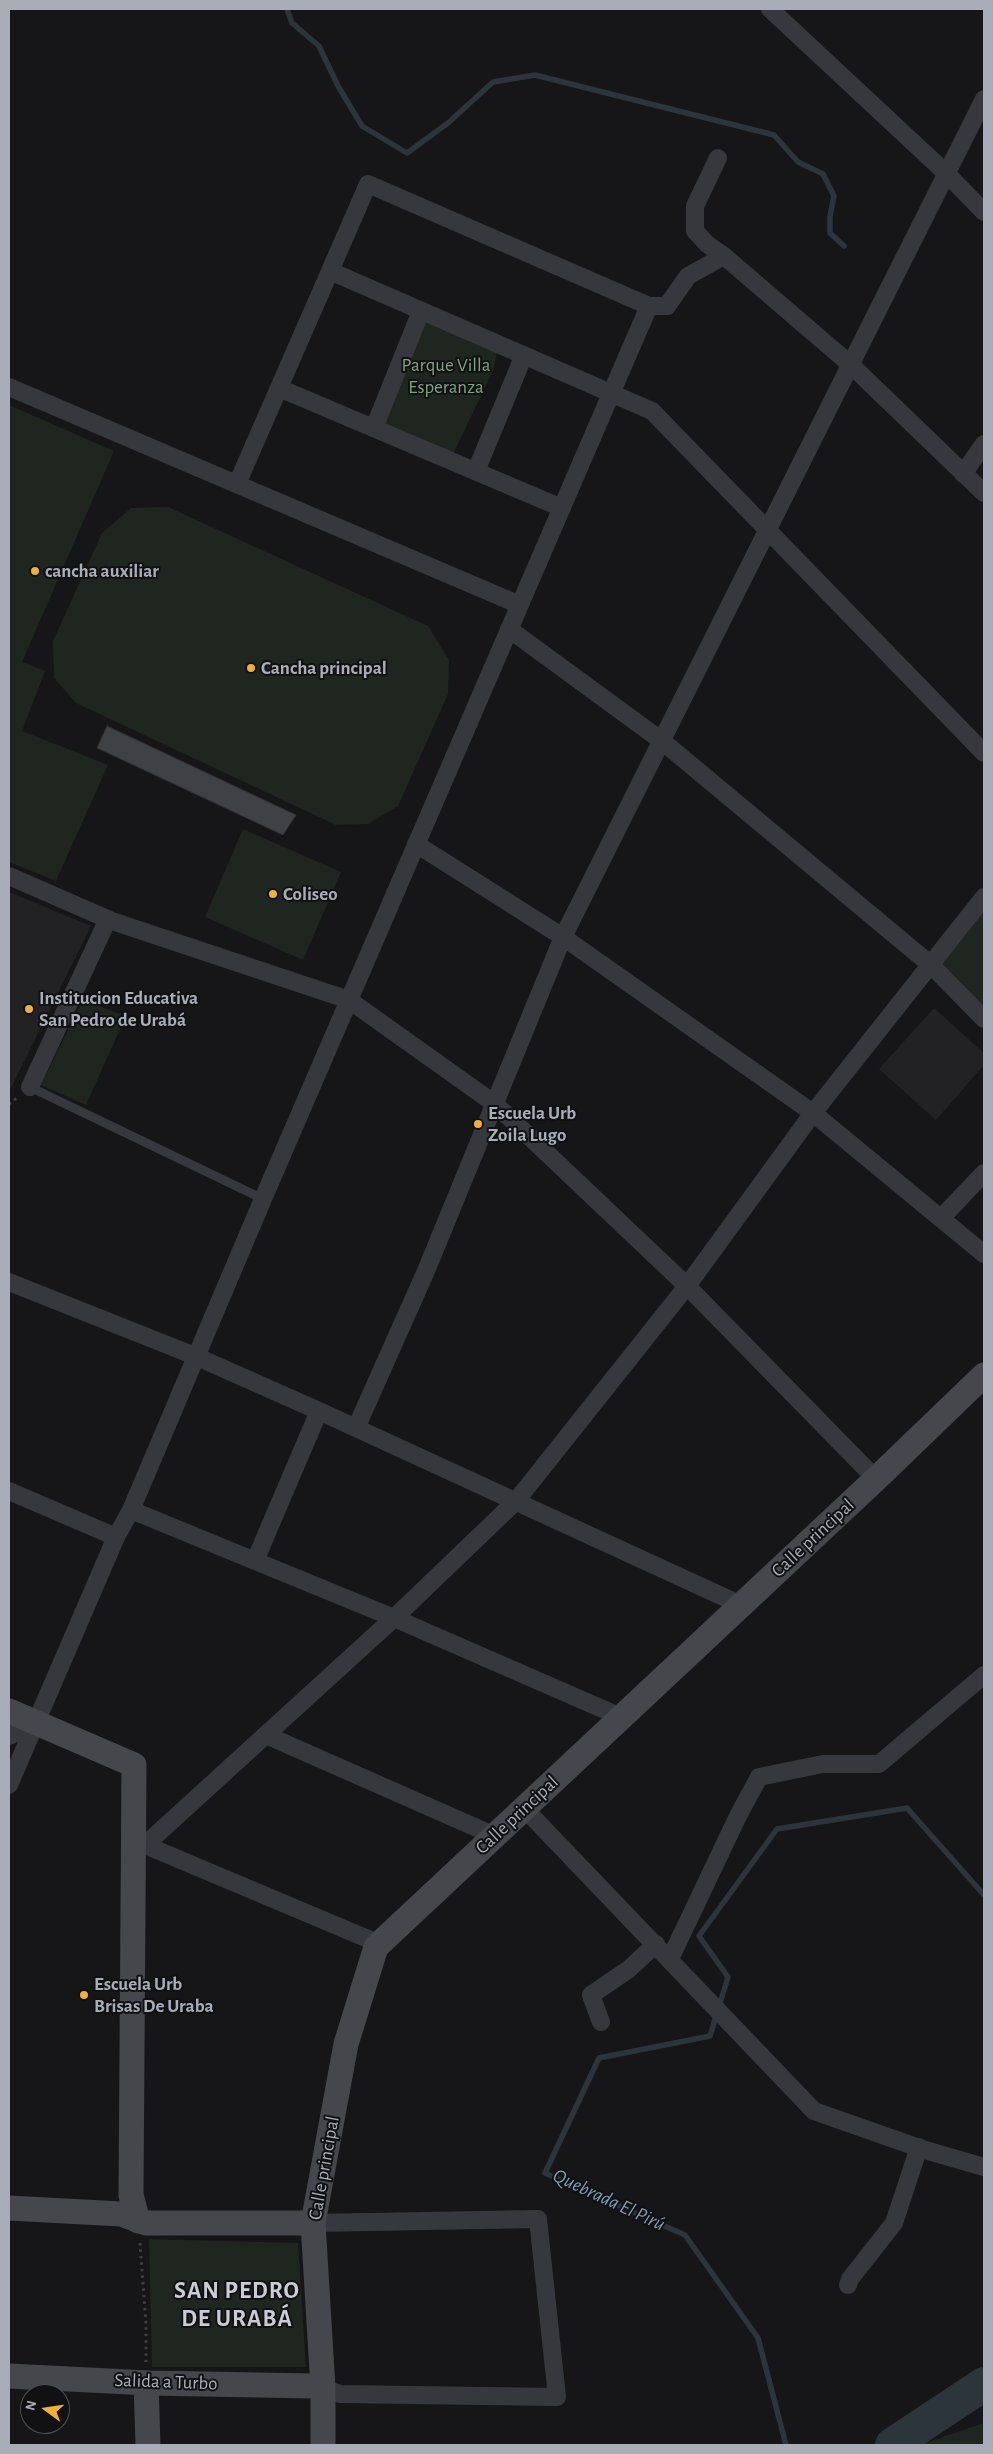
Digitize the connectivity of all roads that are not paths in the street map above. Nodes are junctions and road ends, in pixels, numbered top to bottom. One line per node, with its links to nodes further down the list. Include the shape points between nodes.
1 (770, 9): 4 (street)
2 (984, 99): 4 (street)
3 (718, 158): 6 (street, via 695,206 695,230)
4 (947, 174): 5 (street); 11 (street)
5 (984, 212)
6 (724, 256): 8 (street, via 688,276 667,306); 11 (street)
7 (330, 271): 8 (street, via 368,184); 9 (street); 13 (street)
8 (650, 306): 14 (street)
9 (421, 311): 10 (street); 15 (street)
10 (524, 355): 14 (street); 17 (street)
11 (851, 365): 18 (street); 22 (street)
12 (9, 387): 19 (street)
13 (279, 388): 15 (street); 19 (street)
14 (612, 394): 21 (street); 22 (street, via 652,411)
15 (374, 428): 17 (street)
16 (984, 444): 18 (street)
17 (476, 472): 21 (street)
18 (963, 474): 20 (street)
19 (237, 484): 23 (street)
20 (984, 493)
21 (562, 508): 23 (street)
22 (768, 532): 25 (street); 26 (street)
23 (520, 605): 24 (street)
24 (509, 629): 25 (street); 27 (street)
25 (662, 741): 31 (street); 32 (street)
26 (984, 753)
27 (416, 844): 31 (street); 33 (street)
28 (9, 876): 30 (street)
29 (984, 897): 32 (street)
30 (108, 919): 33 (street); 35 (street)
31 (564, 937): 36 (street); 37 (street)
32 (931, 965): 34 (street); 37 (street)
33 (349, 1000): 36 (street); 39 (street)
34 (984, 1020)
35 (30, 1087): 39 (lane)
36 (495, 1104): 43 (street); 47 (street)
37 (813, 1113): 40 (street); 43 (street)
38 (984, 1173): 40 (street)
39 (263, 1199): 44 (street)
40 (942, 1217): 41 (street)
41 (984, 1254)
42 (9, 1282): 44 (street)
43 (687, 1286): 48 (street); 50 (street)
44 (195, 1356): 46 (street); 51 (street)
45 (984, 1375): 48 (main road, Calle principal)
46 (319, 1411): 47 (street); 53 (street)
47 (356, 1428): 50 (street)
48 (876, 1479): 54 (main road, Calle principal)
49 (9, 1491): 52 (street)
50 (516, 1501): 54 (street); 55 (street)
51 (131, 1510): 52 (street); 53 (street)
52 (116, 1538): 59 (street)
53 (255, 1561): 55 (street)
54 (742, 1604): 58 (main road, Calle principal)
55 (394, 1618): 58 (street); 60 (street)
56 (984, 1676): 68 (street, via 879,1764 823,1764 759,1778)
57 (9, 1711): 59 (main road)
58 (621, 1717): 63 (main road, Calle principal)
59 (36, 1722): 61 (street); 62 (street); 65 (main road, via 134,1765)
60 (266, 1735): 64 (street); 65 (street)
61 (9, 1736)
62 (9, 1785)
63 (524, 1808): 64 (main road, Calle principal); 67 (street)
64 (495, 1836): 66 (main road, Calle principal)
65 (140, 1846): 66 (street); 73 (main road, via 131,2196)
66 (380, 1944): 74 (main road, Calle principal, via 376,1947 346,2044)
67 (656, 1944): 68 (street); 69 (street, via 629,1970 591,1995)
68 (670, 1959): 70 (street, via 814,2111)
69 (601, 2022)
70 (919, 2147): 71 (street); 75 (street, via 894,2223)
71 (984, 2167)
72 (9, 2208): 73 (main road, via 121,2214)
73 (138, 2221): 74 (main road)
74 (313, 2223): 78 (main road, Calle principal); 78 (street, via 538,2218 557,2397 340,2394)
75 (848, 2285)
76 (9, 2376): 77 (main road, Salida a Turbo)
77 (146, 2382): 78 (main road, Salida a Turbo); 79 (main road)
78 (323, 2388): 80 (main road, Calle principal)
79 (148, 2445)
80 (323, 2445)

